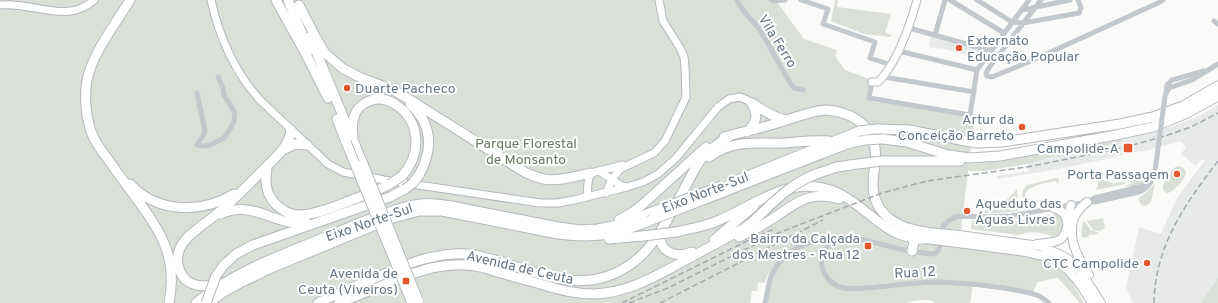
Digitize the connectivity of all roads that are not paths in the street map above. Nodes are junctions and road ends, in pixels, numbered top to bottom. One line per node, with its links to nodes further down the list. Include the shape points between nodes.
1 (94, 0): 21 (main road, via 78,10 67,12 15,4)
2 (130, 0): 45 (highway, via 97,53 90,71 85,98)
3 (211, 0): 47 (main road, via 223,38 241,75 255,95)
4 (276, 0): 43 (highway, via 308,56)
5 (288, 0): 43 (highway)
6 (659, 0): 55 (main road, via 663,21 684,58 686,97 665,141 654,153)
7 (736, 0): 39 (street, Vila Ferro, via 739,7 760,30 794,88)
8 (771, 0): 9 (street)
9 (785, 0)
10 (801, 0): 32 (street, via 828,9 823,24 875,42 870,58)
11 (917, 0): 26 (main road)
12 (945, 0): 28 (street)
13 (950, 0): 27 (street)
14 (977, 0): 24 (street)
15 (1029, 0): 23 (street)
16 (1041, 0): 22 (street)
17 (1070, 0): 22 (street)
18 (1078, 0): 25 (street, via 1081,8 1079,13)
19 (1159, 1): 25 (street, via 1031,61 992,77 987,76 988,69)
20 (298, 2): 38 (highway, via 316,38 332,61 353,75); 51 (highway)
21 (0, 5)
22 (1035, 8): 23 (street); 25 (street)
23 (1022, 10): 24 (street)
24 (1012, 22): 25 (street); 27 (street)
25 (1023, 23)
26 (909, 28): 28 (street); 29 (main road)
27 (1004, 33): 30 (street)
28 (934, 35): 30 (street)
29 (899, 51): 32 (main road); 33 (street)
30 (992, 51): 33 (street)
31 (1218, 64): 66 (street, bridge, via 1209,70 1172,80 1166,87 1155,171 1151,182 1143,190)
32 (891, 65): 35 (main road)
33 (977, 70): 40 (street)
34 (218, 77): 41 (street, via 224,95 235,112 234,122 224,138 203,146 197,145 204,134)
35 (884, 77): 36 (main road, via 878,82); 40 (street)
36 (872, 82): 40 (street, via 869,98 970,115)
37 (1218, 86): 50 (highway, Eixo Norte-Sul, bridge, via 1183,106 1153,117 1002,142 976,143 909,130 877,129 859,131)
38 (386, 88): 58 (highway, via 408,98 526,173 551,180); 73 (highway, bridge, via 412,106 426,128 429,145 427,158 419,175 406,189 390,197)
39 (803, 90)
40 (974, 92)
41 (197, 93)
42 (1218, 96): 54 (highway, Eixo Norte-Sul, via 1186,114 1153,126)
43 (328, 98): 51 (highway)
44 (752, 103): 46 (highway, via 768,114); 48 (highway, via 756,119); 61 (main road, via 740,97 729,99 718,107 664,169 643,182)
45 (88, 120): 60 (highway, via 99,143 122,175 139,193 156,202 179,208 200,207 224,200); 92 (highway, via 96,142 164,244 170,272)
46 (788, 120): 48 (highway); 77 (highway, via 826,110 852,116 863,124 872,136 875,147 875,200 891,220)
47 (291, 130): 52 (main road); 53 (highway, via 290,138)
48 (747, 132): 49 (highway)
49 (730, 136): 57 (highway, via 702,157); 76 (highway, via 708,145 632,212 614,222)
50 (832, 141): 57 (highway, via 745,142 726,147); 65 (highway, Eixo Norte-Sul)
51 (352, 143): 56 (highway, bridge, via 353,122 360,107 375,99 388,100 409,117 416,138 415,156 402,176 390,184 316,212 299,215 280,208 270,196 266,182); 95 (highway, bridge); 96 (highway, bridge)
52 (308, 145): 53 (highway, via 295,144); 64 (main road, via 328,164 343,172 384,180 540,203 558,203)
53 (283, 150): 56 (highway)
54 (1000, 156): 65 (highway, Eixo Norte-Sul, bridge, via 970,158 948,155 907,142 864,140); 69 (highway, bridge, via 986,161 882,161 837,166 803,180)
55 (637, 162): 58 (main road); 59 (main road, via 620,169)
56 (267, 166): 60 (highway)
57 (696, 166): 75 (highway, Avenida de Ceuta)
58 (595, 172): 59 (main road); 64 (main road, via 588,179)
59 (612, 179): 61 (main road); 62 (main road)
60 (248, 185): 70 (highway)
61 (627, 187): 62 (main road)
62 (606, 192): 64 (main road)
63 (772, 193): 71 (highway, via 802,187 830,190 850,200); 76 (highway, bridge, via 715,222 676,232 607,239); 81 (highway)
64 (588, 197)
65 (692, 200): 76 (highway, Eixo Norte-Sul, bridge, via 651,216)
66 (1087, 202): 67 (street); 72 (main road)
67 (1071, 205): 68 (street); 72 (main road); 74 (main road)
68 (1054, 208): 74 (main road, via 1064,213); 83 (street, via 1011,216 953,218 943,226 938,251 929,255)
69 (762, 212): 81 (highway); 86 (highway, via 743,229)
70 (212, 218): 73 (highway, via 243,209 258,211 293,223); 88 (highway, via 184,241 179,251 179,270 192,284)
71 (874, 218): 78 (highway, via 895,232); 86 (highway, via 838,198 808,198 797,202 758,228)
72 (1074, 218): 90 (main road, via 1074,247 1091,279)
73 (320, 222): 91 (highway, bridge, via 244,249 223,266)
74 (1067, 225): 82 (main road, via 1062,239)
75 (661, 229): 81 (highway, via 662,245 674,255 686,254); 87 (highway, Avenida de Ceuta, via 649,248 631,264 608,276 579,281)
76 (583, 233): 88 (highway, Eixo Norte-Sul, via 451,206 416,204 392,211 253,267); 91 (highway, Eixo Norte-Sul, via 558,234 442,211 419,211 393,218 261,272)
77 (926, 236): 78 (highway); 80 (main road, bridge)
78 (915, 238): 83 (highway)
79 (836, 239): 83 (street, via 852,236); 97 (street, via 811,242 787,254 777,265 770,279); 98 (street, Rua 12, via 826,250 822,260 823,270 827,278 844,288 942,282 1015,290 1035,294)
80 (958, 239): 82 (main road); 99 (main road, via 1048,257 1078,281)
81 (714, 240)
82 (1030, 244): 90 (main road, via 1068,259 1084,275)
83 (912, 251)
84 (484, 257): 85 (highway); 87 (highway, Avenida de Ceuta); 93 (highway, Avenida de Ceuta, via 470,254 437,255 411,263)
85 (481, 267): 89 (highway, Avenida de Ceuta); 94 (highway, Avenida de Ceuta, via 458,264 418,271)
86 (662, 273): 89 (highway, Avenida de Ceuta, via 638,284 610,292 577,293)
87 (554, 278): 89 (highway)
88 (222, 284): 91 (highway, Eixo Norte-Sul)
89 (552, 288)
90 (1096, 295): 100 (main road)
91 (203, 302)
92 (169, 303)
93 (318, 303)
94 (339, 303)
95 (412, 303)
96 (420, 303)
97 (765, 303)
98 (1049, 303)
99 (1092, 303)
100 (1101, 303)

